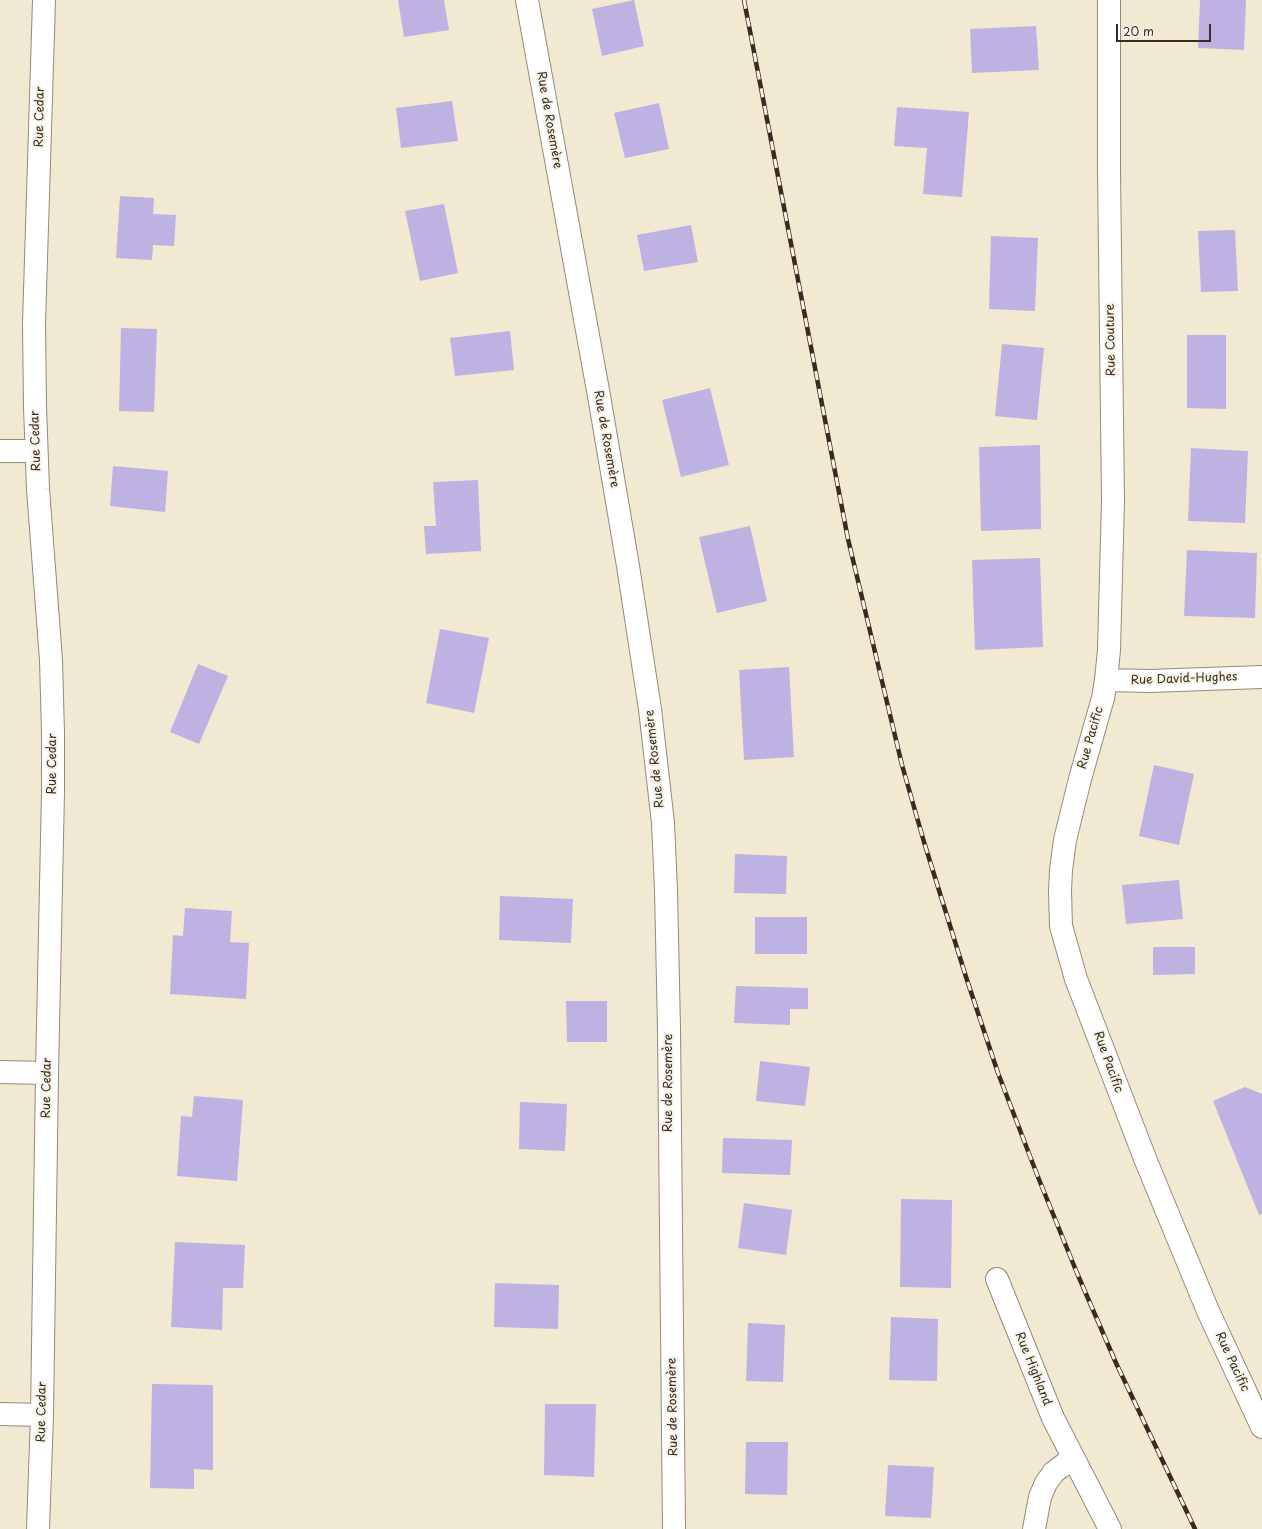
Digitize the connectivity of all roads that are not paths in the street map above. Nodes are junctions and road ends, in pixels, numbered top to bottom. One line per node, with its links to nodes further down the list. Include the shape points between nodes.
1 (44, 0): 5 (street, Rue Cedar, via 34,324)
2 (527, 0): 16 (street, Rue de Rosemère, via 627,558 650,709 662,823 669,1029)
3 (1110, 0): 7 (street, Rue Couture, via 1109,170 1113,501)
4 (0, 451): 5 (street)
5 (36, 451): 9 (street, Rue Cedar, via 51,660 53,733)
6 (1262, 677): 7 (street, Rue David-Hughes)
7 (1106, 680): 13 (street, Rue Pacific, via 1065,840 1060,884 1061,926 1076,979 1146,1161 1208,1311)
8 (0, 1072): 9 (street)
9 (47, 1074): 12 (street, Rue Cedar)
10 (997, 1279): 14 (street, Rue Highland, via 1053,1418)
11 (0, 1414): 12 (street)
12 (42, 1415): 15 (street, Rue Cedar)
13 (1262, 1427)
14 (1073, 1458): 17 (street, via 1054,1472 1046,1483 1040,1497); 18 (street, Rue Highland)
15 (38, 1529)
16 (674, 1529)
17 (1034, 1529)
18 (1110, 1529)

